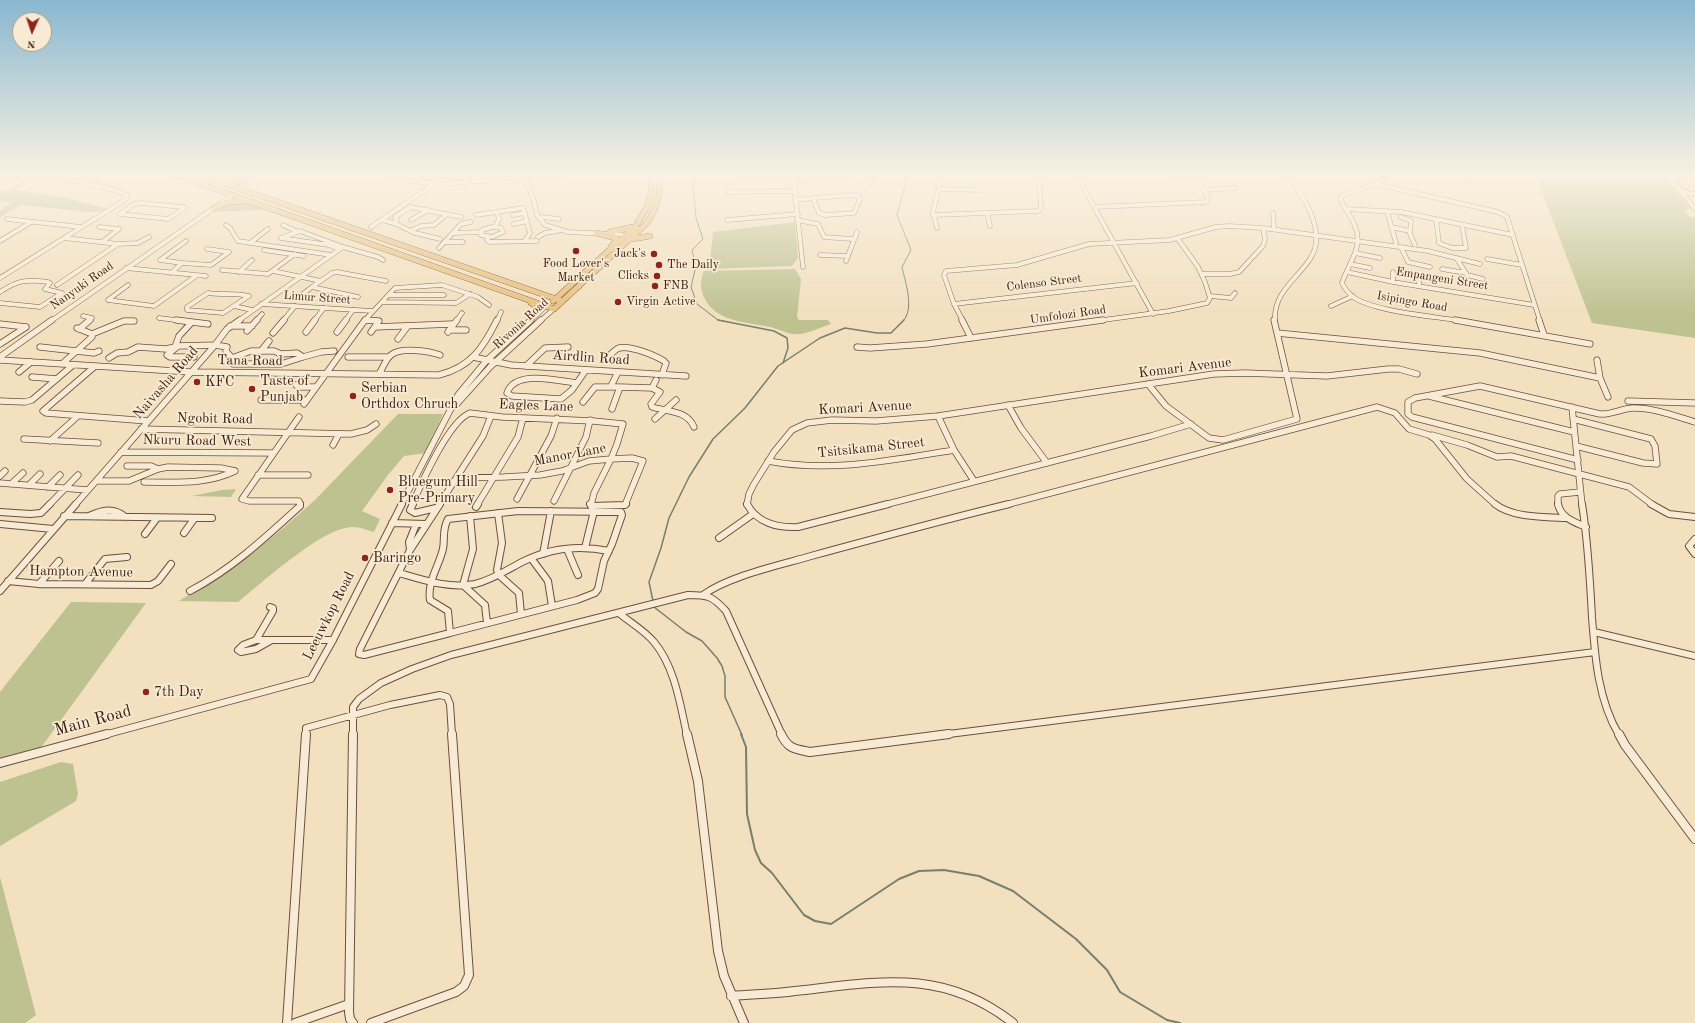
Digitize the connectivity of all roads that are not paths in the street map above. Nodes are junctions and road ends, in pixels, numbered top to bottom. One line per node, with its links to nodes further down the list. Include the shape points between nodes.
1 (647, 221): 54 (main road, via 645,230 652,234)
2 (31, 222): 37 (street); 62 (street)
3 (90, 222): 37 (street)
4 (193, 222): 102 (street, Nanyuki Road)
5 (308, 222): 143 (main road)
6 (335, 222): 127 (main road)
7 (379, 222): 39 (street)
8 (384, 222): 29 (street)
9 (438, 222): 47 (street)
10 (472, 222): 52 (street, via 463,223)
11 (497, 222): 34 (street)
12 (527, 222): 30 (street); 66 (street, via 530,233)
13 (542, 222): 45 (street)
14 (547, 222): 50 (street, via 564,229)
15 (638, 222): 35 (main road, Rivonia Road)
16 (646, 222): 54 (main road, Rivonia Road)
17 (798, 222): 60 (street, via 817,224 824,237); 100 (street)
18 (935, 222): 41 (street)
19 (989, 222): 36 (street)
20 (1103, 222): 71 (street)
21 (1274, 222): 44 (street)
22 (1313, 222): 55 (street)
23 (1352, 222): 72 (street, via 1357,231)
24 (1390, 222): 40 (street)
25 (1411, 222): 48 (street)
26 (1436, 222): 31 (street, via 1440,243 1462,249 1466,248)
27 (1450, 222): 31 (street)
28 (1509, 222): 56 (street)
29 (395, 224): 47 (street)
30 (514, 224)
31 (1462, 224): 56 (street)
32 (283, 225): 46 (street)
33 (226, 226): 73 (street, via 230,228 237,241)
34 (495, 226): 49 (street); 58 (street, via 502,229 502,232)
35 (636, 226): 50 (main road); 54 (main road, Rivonia Road)
36 (990, 226)
37 (81, 227): 59 (street)
38 (99, 227): 68 (street, via 119,229)
39 (371, 227)
40 (1390, 227): 48 (street); 74 (street)
41 (936, 228)
42 (1263, 228): 44 (street); 61 (street, via 1220,227); 114 (street, via 1263,246 1239,272)
43 (268, 229): 73 (street)
44 (1274, 229): 55 (street)
45 (560, 230): 53 (street); 67 (street, via 548,232)
46 (296, 231): 63 (street, via 300,230); 76 (street, via 281,238)
47 (410, 231): 65 (street)
48 (1410, 231): 77 (street)
49 (481, 232): 52 (street); 58 (street, via 483,236)
50 (610, 232): 54 (street)
51 (857, 232): 60 (street)
52 (453, 233): 65 (street)
53 (597, 234): 54 (street); 89 (main road, via 616,239)
54 (632, 235): 89 (main road, Rivonia Road); 144 (main road, Rivonia Road)
55 (1315, 235): 72 (street); 182 (street, via 1312,257 1281,293 1276,303 1274,314)
56 (1513, 235): 99 (street)
57 (149, 237): 75 (street, via 138,243)
58 (488, 237): 70 (street, via 487,240 490,242)
59 (64, 238): 68 (street); 117 (street)
60 (853, 239): 88 (street)
61 (1178, 239): 71 (street); 114 (street)
62 (0, 240)
63 (326, 240): 76 (street); 80 (street)
64 (186, 241): 96 (street, via 160,260)
65 (442, 241): 69 (street); 81 (street)
66 (525, 241): 67 (street); 70 (street)
67 (537, 241): 70 (street, via 523,244)
68 (102, 242): 75 (street)
69 (463, 242)
70 (516, 242)
71 (1115, 242): 125 (street); 148 (street, via 1084,245 1017,265 945,272)
72 (1358, 242): 78 (street); 83 (street)
73 (250, 243): 85 (street)
74 (1396, 243)
75 (118, 244): 128 (street)
76 (320, 244): 80 (street)
77 (1415, 245)
78 (1401, 247): 91 (street); 101 (street, via 1408,262)
79 (257, 248): 84 (street)
80 (341, 248): 85 (street, Naivasha Road); 94 (street, via 346,246)
81 (439, 248)
82 (207, 249): 96 (street, via 228,252 211,265)
83 (1355, 253): 90 (street); 97 (street)
84 (295, 254): 87 (street); 107 (street)
85 (331, 255): 118 (street, Naivasha Road)
86 (820, 255): 88 (street)
87 (304, 256)
88 (848, 256): 95 (street)
89 (603, 257): 121 (main road, Rivonia Road)
90 (1380, 258)
91 (1457, 259): 98 (street); 113 (street)
92 (1487, 259): 99 (street)
93 (252, 260): 109 (street)
94 (383, 260)
95 (846, 261)
96 (180, 263): 103 (street)
97 (1350, 264): 104 (street); 110 (street)
98 (1480, 264)
99 (1522, 264): 150 (street)
100 (803, 267)
101 (1430, 267)
102 (126, 268): 108 (street); 201 (street, Nanyuki Road)
103 (174, 268): 108 (street); 112 (street)
104 (1370, 268)
105 (1442, 269): 113 (street)
106 (222, 270): 109 (street)
107 (273, 270): 109 (street, via 265,274); 118 (street)
108 (165, 272): 112 (street)
109 (239, 272)
110 (1347, 272): 124 (street, Empangeni Street); 140 (street, via 1342,285)
111 (1393, 272): 124 (street)
112 (170, 273): 115 (street)
113 (1466, 273): 120 (street)
114 (1202, 274): 139 (street)
115 (196, 276): 116 (street); 129 (street, via 154,306 108,300)
116 (206, 276)
117 (0, 278)
118 (299, 278): 122 (street); 147 (street, Naivasha Road)
119 (1419, 278): 130 (street)
120 (1483, 279)
121 (575, 280): 127 (main road, via 561,290 549,293); 142 (main road, Rivonia Road)
122 (321, 281): 123 (street, via 338,272); 131 (street)
123 (386, 281)
124 (1393, 282): 130 (street, Empangeni Street)
125 (1137, 283): 148 (street, Colenso Street); 163 (street)
126 (1449, 283): 133 (street)
127 (513, 284): 142 (main road)
128 (57, 285)
129 (128, 285)
130 (1419, 286): 133 (street, Empangeni Street)
131 (312, 288): 138 (street); 141 (street)
132 (1, 290): 146 (street, via 18,280 26,279 48,282 50,283 45,289 62,292 40,307)
133 (1449, 290): 150 (street, Empangeni Street)
134 (1235, 293): 139 (street, via 1231,298)
135 (470, 294): 136 (street, via 437,285 398,287); 145 (street, via 456,303); 149 (street)
136 (389, 295): 137 (street); 145 (street)
137 (444, 295)
138 (300, 296)
139 (1210, 296): 163 (street, Umfolozi Road, via 1209,302 1203,305)
140 (1353, 296): 154 (street); 185 (street, Isipingo Road, via 1383,308)
141 (358, 297)
142 (555, 299): 144 (main road); 153 (main road, Rivonia Road)
143 (529, 301): 153 (main road); 167 (main road, via 537,308)
144 (562, 301): 156 (main road, Rivonia Road)
145 (382, 302): 159 (street)
146 (0, 304)
147 (261, 304): 152 (street, Limur Street); 157 (street, Naivasha Road)
148 (954, 304): 187 (street)
149 (489, 305)
150 (1534, 305): 185 (street)
151 (234, 306): 151 (street, via 248,295 236,292 224,295 206,294 186,309 221,313); 157 (street)
152 (295, 306): 155 (street, Limur Street); 183 (street)
153 (546, 306): 156 (main road); 167 (street, Rivonia Road)
154 (1332, 306)
155 (324, 308): 158 (street, Limur Street); 179 (street)
156 (554, 309): 214 (street, Rivonia Road)
157 (252, 310): 173 (street, Naivasha Road)
158 (353, 310): 159 (street, Limur Street); 180 (street)
159 (372, 311): 166 (street)
160 (501, 312): 206 (street, via 483,347)
161 (462, 313): 172 (street)
162 (262, 314): 174 (street)
163 (1153, 314): 187 (street, Umfolozi Road)
164 (83, 316): 184 (street, via 92,318 78,328)
165 (159, 318): 169 (street)
166 (365, 320): 175 (street, via 379,321); 224 (street)
167 (531, 320): 210 (street, Rivonia Road)
168 (134, 321): 184 (street, via 124,321)
169 (192, 322): 171 (street); 192 (street, via 175,341)
170 (0, 324): 189 (street, via 26,327)
171 (208, 324)
172 (452, 324): 176 (street, via 415,324); 177 (street, via 449,331)
173 (230, 326): 174 (street); 191 (street, Naivasha Road)
174 (252, 326): 178 (street)
175 (375, 327): 176 (street); 181 (street)
176 (407, 327): 186 (street)
177 (466, 330)
178 (247, 331)
179 (306, 332)
180 (337, 332)
181 (371, 332)
182 (1277, 332): 226 (street); 231 (street, via 1480,353)
183 (273, 333)
184 (92, 334): 196 (street)
185 (1544, 335): 190 (street, Isipingo Road)
186 (398, 338)
187 (971, 338): 195 (street, Umfolozi Road, via 865,349)
188 (269, 341): 197 (street)
189 (0, 344)
190 (1590, 344)
191 (215, 345): 192 (street); 208 (street, via 226,346 226,351); 221 (street, Naivasha Road)
192 (175, 346): 202 (street, via 168,356); 207 (street, via 166,349 138,347 128,352 118,352)
193 (40, 347): 196 (street)
194 (568, 347): 218 (street, via 547,348)
195 (857, 347)
196 (77, 351): 199 (street); 215 (street)
197 (261, 351): 203 (street, via 298,353); 208 (street, via 247,351)
198 (334, 351): 203 (street)
199 (99, 352)
200 (440, 355): 205 (street, via 432,352 402,352)
201 (0, 357)
202 (194, 357)
203 (303, 357): 208 (street, via 281,364 234,364 231,363)
204 (348, 357): 205 (street)
205 (389, 357): 225 (street)
206 (473, 357): 210 (street); 225 (street, Tana Road, via 460,368 444,374)
207 (109, 358)
208 (232, 358)
209 (0, 360): 213 (street, Tana Road)
210 (487, 360): 214 (street); 253 (street, Leeuwkop Road, via 458,395)
211 (605, 360): 228 (street, via 616,350 625,347 664,362)
212 (1597, 360): 231 (street)
213 (31, 362): 215 (street, Tana Road); 220 (street)
214 (495, 362): 218 (street, Airdlin Road); 253 (street, Leeuwkop Road)
215 (62, 364): 216 (street, Tana Road)
216 (73, 365): 217 (street, Tana Road); 232 (street)
217 (94, 366): 221 (street, Tana Road); 252 (street, via 44,411)
218 (526, 366): 219 (street, Airdlin Road)
219 (586, 370): 222 (street, Airdlin Road); 233 (street)
220 (19, 372)
221 (190, 372): 224 (street, Tana Road); 262 (street, Naivasha Road)
222 (612, 372): 223 (street, Airdlin Road); 236 (street)
223 (618, 372): 228 (street, Airdlin Road); 236 (street)
224 (325, 374): 225 (street, Tana Road); 237 (street)
225 (379, 374)
226 (1285, 374): 227 (street, Komari Avenue, via 1327,376 1393,369); 234 (street, Komari Avenue, via 1225,374); 265 (street, via 1298,414 1296,420 1219,440 1209,438)
227 (1417, 374)
228 (659, 376): 229 (street, Airdlin Road); 239 (street)
229 (686, 376)
230 (32, 378): 232 (street)
231 (1600, 378): 241 (street)
232 (57, 379): 244 (street, via 29,401)
233 (576, 383): 233 (street, via 566,396 559,399 512,396 507,393 514,382 521,379)
234 (1148, 384): 248 (street, Komari Avenue); 265 (street, via 1164,404)
235 (296, 385): 237 (street)
236 (610, 386): 238 (street); 246 (street, via 596,387)
237 (316, 387): 242 (street, via 305,402)
238 (620, 387): 239 (street); 250 (street)
239 (652, 388): 251 (street, via 660,392 651,404 652,407)
240 (1428, 396): 249 (street, via 1480,386); 269 (street); 281 (street, via 1409,401 1410,416)
241 (1608, 397)
242 (261, 400)
243 (676, 400): 251 (street)
244 (0, 401)
245 (1628, 401): 247 (street)
246 (583, 402)
247 (1695, 403)
248 (1008, 406): 255 (street, Komari Avenue); 283 (street)
249 (1572, 407): 260 (street); 263 (street, via 1606,415 1635,408)
250 (612, 409)
251 (664, 409): 259 (street); 266 (street, via 689,418)
252 (78, 416): 262 (street); 273 (street)
253 (448, 416): 327 (street, Leeuwkop Road)
254 (491, 416): 257 (street, Eagles Lane); 298 (street, Eagles Lane, via 485,434); 314 (street, via 474,412 467,414 449,431 410,510 415,513)
255 (938, 416): 277 (street); 282 (street, Komari Avenue, via 807,423 789,434)
256 (299, 417): 268 (street)
257 (523, 418): 258 (street, Eagles Lane); 297 (street, via 518,437)
258 (557, 418): 261 (street, Eagles Lane); 291 (street, via 551,436)
259 (655, 419)
260 (1573, 419): 269 (street); 276 (street, via 1651,439 1655,446 1657,464 1643,463)
261 (590, 420): 280 (street, Eagles Lane, via 623,425 620,438); 286 (street, via 586,437)
262 (148, 421): 267 (street, Naivasha Road)
263 (1695, 422)
264 (376, 424): 271 (street, Ngobit Road, via 360,432)
265 (1190, 424): 283 (street)
266 (694, 427)
267 (141, 430): 268 (street, Ngobit Road); 278 (street, Naivasha Road)
268 (289, 432): 271 (street, Ngobit Road); 279 (street)
269 (1574, 432): 276 (street)
270 (1423, 433): 292 (street, via 1463,443 1497,458 1508,456); 324 (street, via 1435,439 1467,479 1499,507 1526,516); 356 (street, via 1408,428 1391,411 1377,407 1369,408 757,571 711,589)
271 (339, 434): 275 (street)
272 (24, 439): 273 (street)
273 (50, 441): 274 (street)
274 (98, 443)
275 (333, 445)
276 (1576, 446): 281 (street)
277 (954, 450): 282 (street, Tsitsikama Street, via 860,464 796,467); 300 (street)
278 (121, 452): 279 (street, Nkuru Road West); 299 (street, Naivasha Road)
279 (273, 453): 296 (street)
280 (609, 459): 286 (street, Manor Lane, via 589,462); 313 (street, via 590,503); 313 (street, Manor Lane, via 639,459 643,462 624,506)
281 (1578, 460): 292 (street)
282 (768, 461): 318 (street, Komari Avenue, via 760,471 747,500)
283 (1047, 463): 300 (street)
284 (127, 466): 285 (street, via 151,466)
285 (158, 469): 299 (street, via 130,481); 301 (street, via 216,468 235,471 202,482)
286 (570, 469): 291 (street, Manor Lane, via 551,474); 310 (street)
287 (5, 471): 293 (street)
288 (23, 473): 303 (street)
289 (40, 474): 304 (street)
290 (308, 475): 296 (street)
291 (530, 475): 297 (street, Manor Lane); 309 (street)
292 (1579, 475): 308 (street); 321 (street, via 1634,489 1667,514)
293 (0, 476)
294 (60, 476): 305 (street)
295 (78, 476): 306 (street)
296 (258, 476): 355 (street, via 242,500 296,501 300,504 269,535 219,573)
297 (492, 477): 298 (street, Manor Lane); 311 (street)
298 (457, 478): 312 (street, Eagles Lane)
299 (96, 481): 307 (street, Naivasha Road)
300 (974, 481): 318 (street, via 798,527 780,526)
301 (144, 482)
302 (0, 483): 303 (street)
303 (11, 484): 304 (street)
304 (29, 485): 305 (street)
305 (48, 486): 306 (street)
306 (64, 489): 307 (street); 316 (street, via 41,513)
307 (86, 491): 319 (street, Naivasha Road)
308 (1580, 492): 324 (street, via 1563,493 1558,496 1559,509); 330 (street)
309 (517, 499)
310 (554, 501)
311 (476, 507)
312 (436, 508): 314 (street); 328 (street, Eagles Lane)
313 (594, 509): 315 (street); 336 (street); 339 (street, via 618,511 622,514)
314 (428, 510): 328 (street)
315 (551, 511): 317 (street); 340 (street)
316 (0, 512)
317 (498, 513): 320 (street); 348 (street, via 502,543 497,570)
318 (753, 514): 334 (street)
319 (64, 516): 322 (street); 331 (street, Naivasha Road)
320 (470, 516): 350 (street, via 447,520 442,530 443,549); 353 (street, via 472,551)
321 (1695, 517)
322 (157, 518): 325 (street); 333 (street)
323 (212, 518): 325 (street)
324 (1567, 518): 330 (street)
325 (194, 519): 332 (street)
326 (0, 524): 331 (street)
327 (391, 524): 328 (street); 329 (street); 365 (street, Leeuwkop Road)
328 (424, 525): 329 (street); 338 (street)
329 (415, 527): 338 (street, via 409,542)
330 (1586, 527): 362 (street)
331 (53, 529): 349 (street, Naivasha Road)
332 (184, 533)
333 (144, 534)
334 (719, 538)
335 (1695, 539): 341 (street, via 1689,547)
336 (585, 548): 337 (street); 339 (street)
337 (567, 549): 340 (street); 347 (street)
338 (410, 550): 346 (street)
339 (608, 551): 357 (street, via 596,592)
340 (543, 554): 343 (street)
341 (1695, 554)
342 (127, 557): 352 (street, via 105,559)
343 (531, 558): 348 (street); 357 (street, via 548,581)
344 (59, 560): 351 (street)
345 (171, 564): 352 (street, Hampton Avenue, via 154,584)
346 (399, 573): 350 (street); 363 (street, via 359,654 364,655)
347 (578, 575)
348 (500, 576): 353 (street); 359 (street, via 519,593)
349 (8, 581): 351 (street, Hampton Avenue); 354 (street, Naivasha Road)
350 (432, 582): 353 (street); 363 (street, via 429,599 448,611)
351 (39, 584): 352 (street, Hampton Avenue)
352 (85, 584)
353 (463, 585): 361 (street, via 485,605)
354 (0, 591)
355 (190, 591)
356 (703, 595): 360 (street, via 688,595); 367 (street, via 714,599 726,611 784,740 793,748 810,752)
357 (552, 606): 359 (street)
358 (270, 607): 364 (street, via 274,610)
359 (522, 614): 361 (street)
360 (620, 614): 370 (street, via 434,660 366,691 354,703); 373 (street, via 653,641 664,657 677,690 698,781 718,951)
361 (487, 623): 363 (street)
362 (1594, 632): 367 (street); 368 (street)
363 (450, 633)
364 (256, 640): 366 (street); 366 (street, via 240,646 238,651 256,649)
365 (333, 640): 366 (street); 369 (street, Leeuwkop Road)
366 (270, 641)
367 (1595, 652): 372 (street, via 1604,701 1615,728 1646,776)
368 (1695, 656)
369 (311, 679): 371 (street, Main Road)
370 (354, 715): 374 (street); 375 (street, via 306,728); 378 (street, via 432,695 448,698 469,969 466,982 460,990)
371 (0, 763)
372 (1695, 839)
373 (731, 996): 379 (street); 380 (street, via 855,983 917,983 956,990 978,998)
374 (349, 1004): 376 (street); 377 (street, via 350,1021)
375 (287, 1023)
376 (295, 1023)
377 (353, 1023)
378 (371, 1023)
379 (744, 1023)
380 (1013, 1023)

